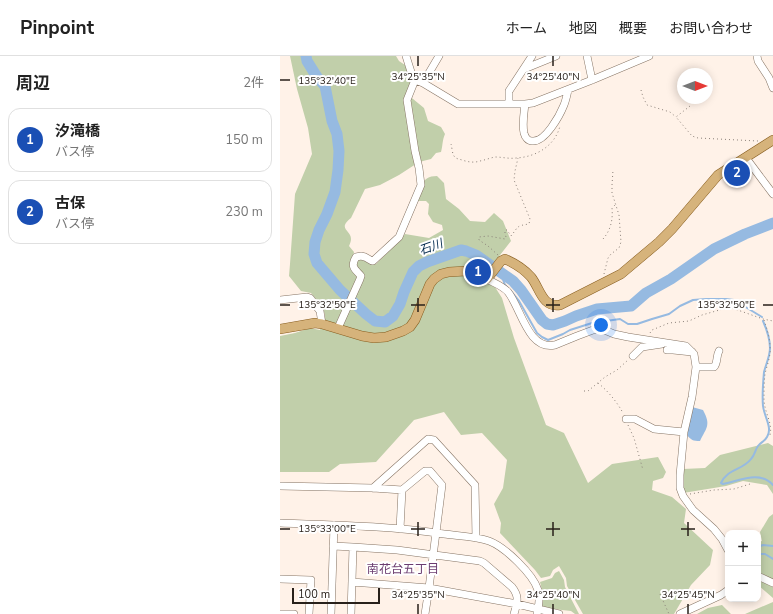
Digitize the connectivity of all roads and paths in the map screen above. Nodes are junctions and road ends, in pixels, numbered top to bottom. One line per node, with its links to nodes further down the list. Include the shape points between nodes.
1 (406, 56): 11 (street, via 412,76)
2 (439, 56): 13 (street)
3 (532, 56): 8 (street)
4 (556, 56): 8 (street)
5 (587, 56): 12 (street)
6 (649, 56): 12 (street)
7 (757, 56): 10 (street)
8 (524, 69): 17 (street, via 510,92)
9 (773, 70): 10 (street)
10 (769, 78): 14 (street)
11 (416, 80): 13 (street); 37 (street, via 407,100 421,185 399,237 373,261 356,257 353,266 360,274 360,278)
12 (592, 80): 15 (street)
13 (423, 83): 17 (street, via 458,104)
14 (773, 88)
15 (568, 90): 18 (street); 20 (street)
16 (641, 90): 21 (path, via 647,105 670,112)
17 (509, 104): 18 (street)
18 (525, 104): 20 (street, via 524,133 534,142 549,131)
19 (690, 106): 21 (path)
20 (561, 114): 24 (path, via 559,131 549,145 535,154)
21 (676, 117): 22 (path, via 692,136 698,138)
22 (772, 140): 25 (main road)
23 (451, 144): 24 (path, via 453,156 468,162 479,162 493,157)
24 (518, 158): 30 (path, via 514,180 530,222 517,227 511,236 505,230 505,239 483,236 478,239)
25 (746, 158): 27 (street); 32 (main road, via 718,175 659,242 621,274)
26 (613, 170): 28 (path, via 612,193)
27 (773, 194)
28 (616, 204): 29 (path, via 612,208 608,233); 32 (path, via 621,242 619,248 608,258 604,272)
29 (603, 239)
30 (502, 260): 31 (main road); 32 (main road, via 508,260 521,268 548,304 555,306)
31 (488, 278): 37 (main road, via 466,271 441,274 430,284 410,327 392,335 374,338 362,336); 39 (street, via 508,292 528,330 541,344 555,346 593,330 602,329)
32 (605, 282)
33 (280, 300): 36 (street, via 307,296 320,311)
34 (764, 319): 35 (path); 39 (path, via 732,308 723,309 652,330); 47 (path, via 770,346 764,400 771,425)
35 (773, 322)
36 (322, 324): 37 (main road); 38 (main road)
37 (339, 326)
38 (280, 329)
39 (648, 340): 40 (street)
40 (667, 346): 42 (street, via 642,347); 43 (street, via 686,346 694,354)
41 (720, 351): 43 (street, via 714,367)
42 (632, 356): 44 (path, via 617,370 588,391)
43 (696, 367): 46 (street)
44 (584, 391)
45 (626, 418): 46 (street, via 635,419 654,429)
46 (684, 432): 52 (street, via 680,475)
47 (770, 435)
48 (750, 484): 52 (path, via 734,489 703,491)
49 (280, 486): 50 (street)
50 (373, 488): 51 (street); 57 (street, via 428,439 434,440 475,485)
51 (402, 490): 55 (street); 56 (street, via 425,471 430,471 442,485)
52 (683, 496): 58 (street)
53 (280, 523): 54 (street)
54 (334, 524): 55 (street); 59 (street)
55 (400, 529): 56 (street)
56 (436, 533): 57 (street); 61 (street)
57 (476, 538): 70 (street, via 504,549 530,575 538,591)
58 (725, 544)
59 (333, 546): 60 (street); 74 (street)
60 (353, 547): 61 (street); 64 (street)
61 (433, 554): 66 (street); 69 (street, via 484,562 516,592)
62 (761, 577): 65 (street)
63 (280, 579): 73 (street, via 310,580)
64 (352, 582): 66 (street); 75 (street)
65 (773, 583)
66 (429, 588): 69 (street); 76 (street)
67 (725, 592): 80 (street)
68 (660, 594): 79 (path)
69 (517, 604): 70 (street); 77 (street)
70 (538, 612): 78 (street)
71 (280, 614): 72 (street)
72 (294, 614)
73 (309, 614)
74 (330, 614)
75 (352, 614)
76 (425, 614)
77 (514, 614)
78 (560, 614)
79 (670, 614)
80 (680, 614)

